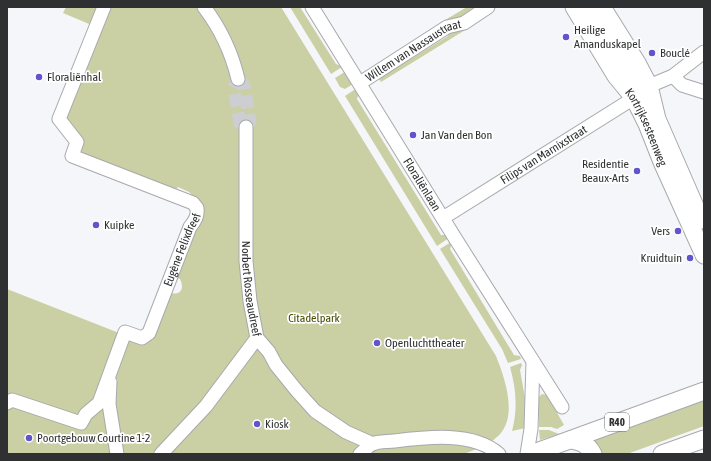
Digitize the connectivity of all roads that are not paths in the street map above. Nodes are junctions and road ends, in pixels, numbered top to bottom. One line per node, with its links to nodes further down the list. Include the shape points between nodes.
1 (104, 7): 22 (street, Eugène Felixdreef, via 59,119 78,142 72,156 193,203 198,214 190,227 149,333 142,338 125,332)
2 (204, 7): 11 (street, via 229,51)
3 (312, 7): 12 (street, Floraliënlaan)
4 (488, 7): 12 (street, Willem van Nassaustraat, via 464,23 447,28)
5 (574, 7): 13 (main road, Kortrijksesteenweg, via 616,76)
6 (586, 7): 13 (street)
7 (592, 7): 13 (street)
8 (602, 7): 13 (main road, Kortrijksesteenweg, via 637,63)
9 (704, 52): 10 (street, Filips van Marnixstraat)
10 (673, 76): 13 (street, Filips van Marnixstraat); 14 (street, via 682,84)
11 (238, 79)
12 (360, 83): 16 (street, Floraliënlaan)
13 (641, 92): 16 (street, Filips van Marnixstraat); 17 (main road, Kortrijksesteenweg, via 657,119); 18 (street); 19 (main road, Kortrijksesteenweg, via 647,124)
14 (704, 92)
15 (246, 127): 20 (street, Norbert Rosseaudreef, via 246,261)
16 (443, 218): 21 (street, Floraliënlaan)
17 (704, 226)
18 (704, 240)
19 (704, 255)
20 (257, 338): 28 (street, Norbert Rosseaudreef, via 315,411 346,432); 30 (street, via 206,406)
21 (532, 362): 25 (street, Floraliënlaan); 33 (street, Floraliënlaan, via 533,394)
22 (110, 370): 24 (street, Eugène Felixdreef, via 99,403 86,414 81,423 12,400); 29 (street, via 109,404)
23 (704, 391): 27 (main road, R40)
24 (7, 403)
25 (562, 407)
26 (704, 439): 36 (main road)
27 (571, 440): 34 (main road, R40); 35 (main road, via 582,442)
28 (373, 444): 31 (street); 32 (street, via 412,438 470,439)
29 (117, 454)
30 (161, 454)
31 (360, 454)
32 (499, 454)
33 (527, 454)
34 (530, 454)
35 (593, 454)
36 (662, 454)

